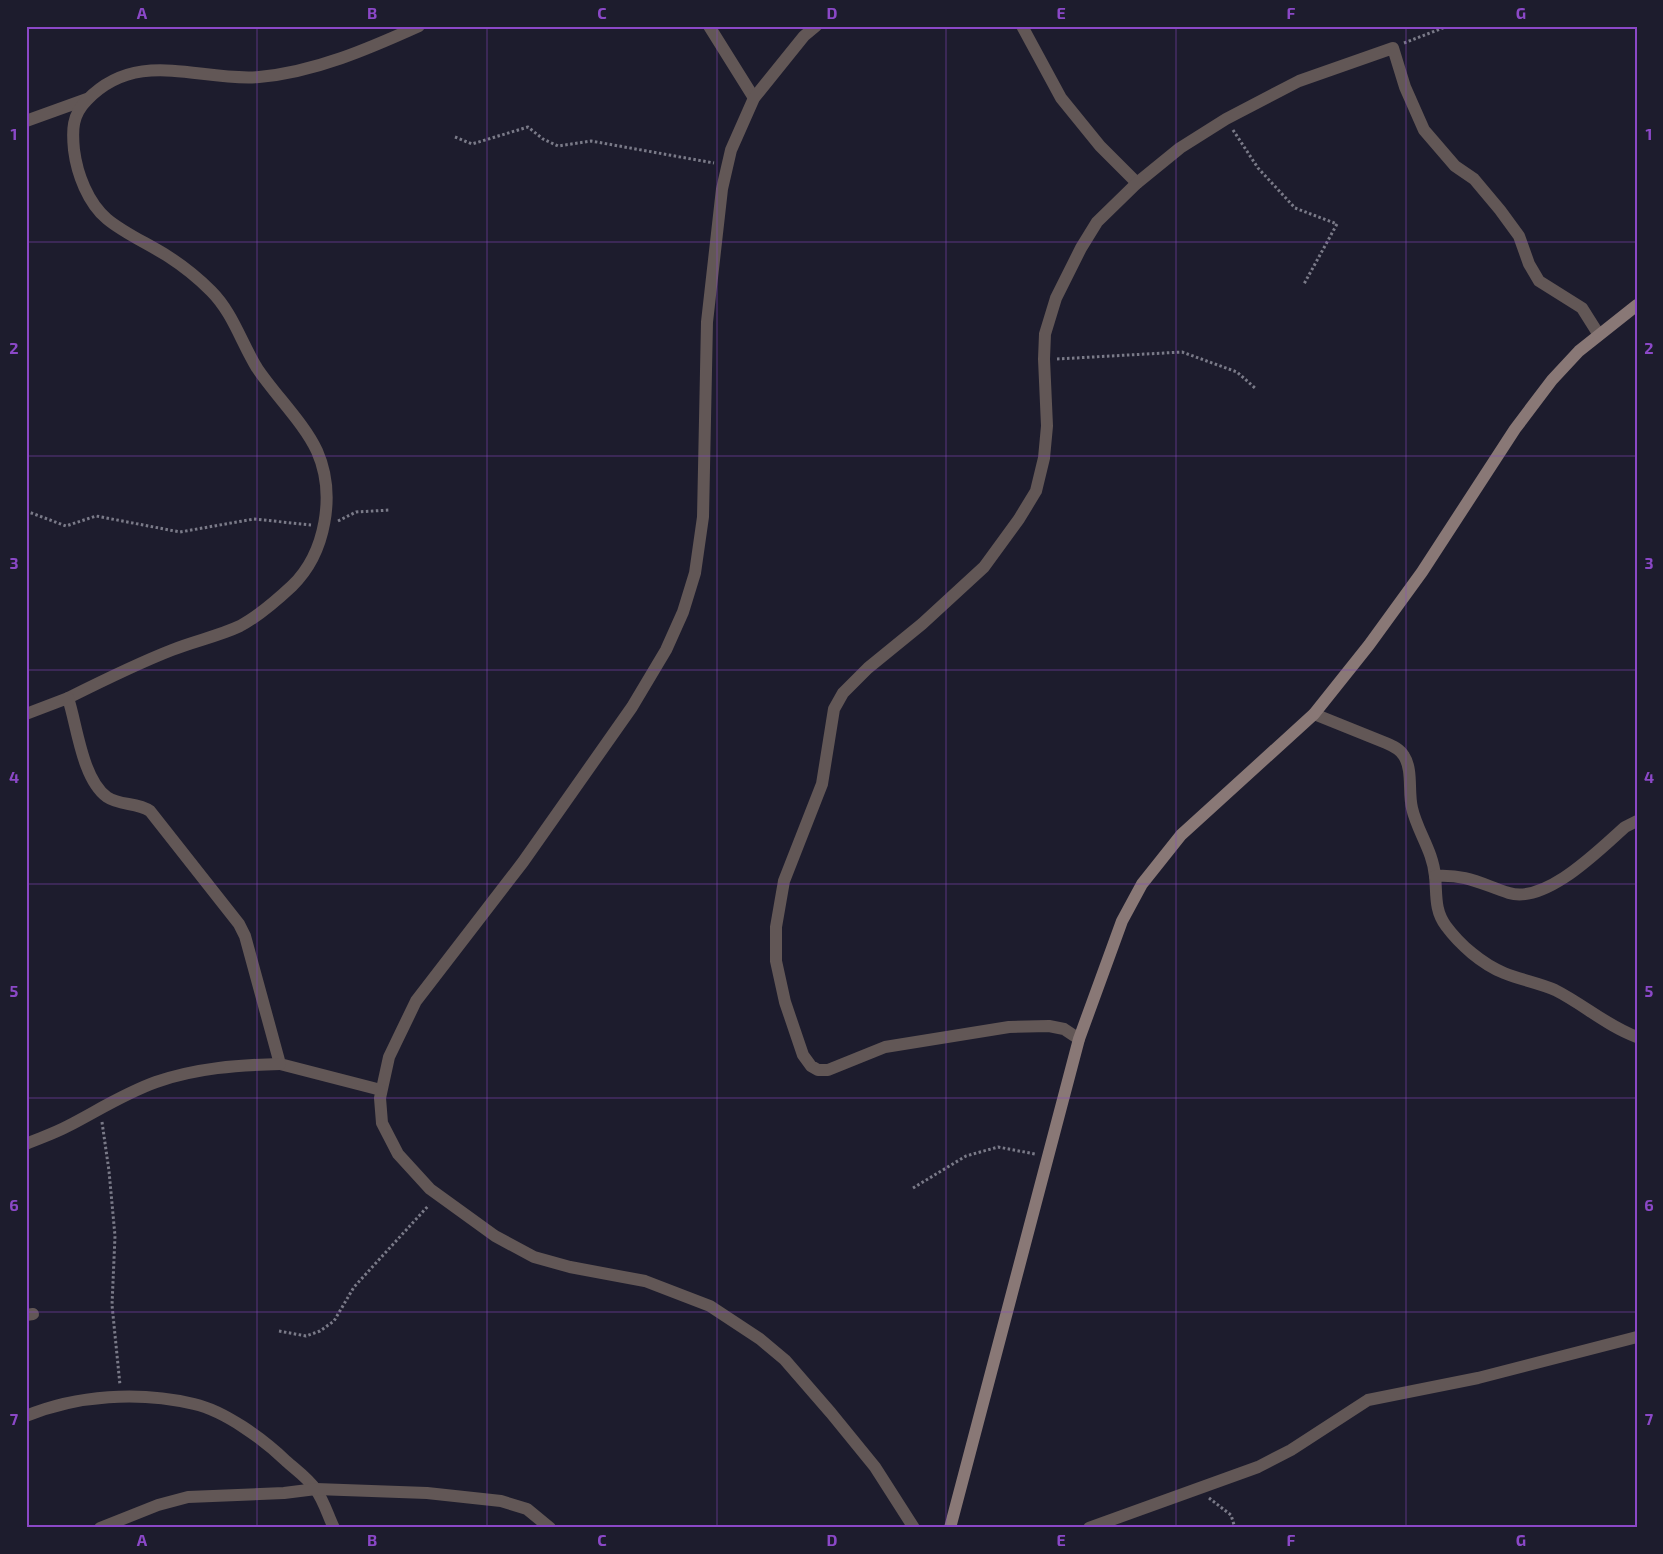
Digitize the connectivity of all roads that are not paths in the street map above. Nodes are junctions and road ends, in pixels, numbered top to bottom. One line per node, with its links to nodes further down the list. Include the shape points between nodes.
1 (419, 26): 6 (street, via 368,49 306,70 223,78 166,69 138,72 110,82)
2 (709, 26): 5 (street)
3 (816, 26): 5 (street, via 804,36)
4 (1022, 26): 8 (street, via 1061,98 1100,146)
5 (754, 98): 19 (street, via 731,150 722,189 707,322 703,516 695,573 683,612 666,650 632,707 523,862 416,1001 389,1057)
6 (87, 100): 7 (street); 11 (street, via 75,116 72,131 75,156 88,196 106,218 172,258 212,291 231,317 271,389 317,451 326,503 324,527 312,558 295,584 262,612 239,626 164,653)
7 (26, 122)
8 (1137, 183): 10 (street, via 1180,148 1226,119 1299,81 1393,48 1405,87 1424,130 1456,166 1474,179 1500,210 1519,236 1539,281 1582,308); 17 (street, via 1097,222 1056,298 1045,334 1047,426 1036,491 984,568 843,693 834,709 822,784 784,881 776,927 776,961 785,1002 803,1055 818,1070 828,1070 885,1047 1000,1028 1049,1026)
9 (1637, 305): 10 (main road)
10 (1599, 335): 13 (main road, via 1552,380 1515,429 1422,572)
11 (68, 698): 12 (street); 18 (street, via 88,769 99,790 122,804 150,811 239,924)
12 (26, 714)
13 (1314, 714): 15 (street, via 1398,748 1404,755 1409,770 1412,808); 17 (main road, via 1181,835 1142,884 1122,921)
14 (1637, 821): 15 (street, via 1624,827 1558,882 1525,896 1456,874)
15 (1435, 876): 16 (street, via 1437,911 1445,925 1477,957 1503,973 1554,990)
16 (1637, 1037)
17 (1079, 1038): 28 (main road)
18 (280, 1064): 19 (street); 20 (street, via 195,1071 156,1082 66,1128)
19 (381, 1090): 27 (street, via 382,1122 398,1154 438,1195 495,1236 534,1257 645,1281 710,1306 760,1338 785,1360 875,1466)
20 (26, 1144)
21 (1637, 1337): 29 (street, via 1478,1378 1368,1400 1291,1450 1258,1467)
22 (26, 1416): 23 (street, via 52,1406 92,1398 140,1397 195,1404 242,1426 279,1454)
23 (316, 1489): 24 (street, via 188,1496); 25 (street); 26 (street, via 427,1493 501,1501 527,1509)
24 (100, 1528)
25 (334, 1528)
26 (550, 1528)
27 (914, 1528)
28 (950, 1528)
29 (1089, 1528)

